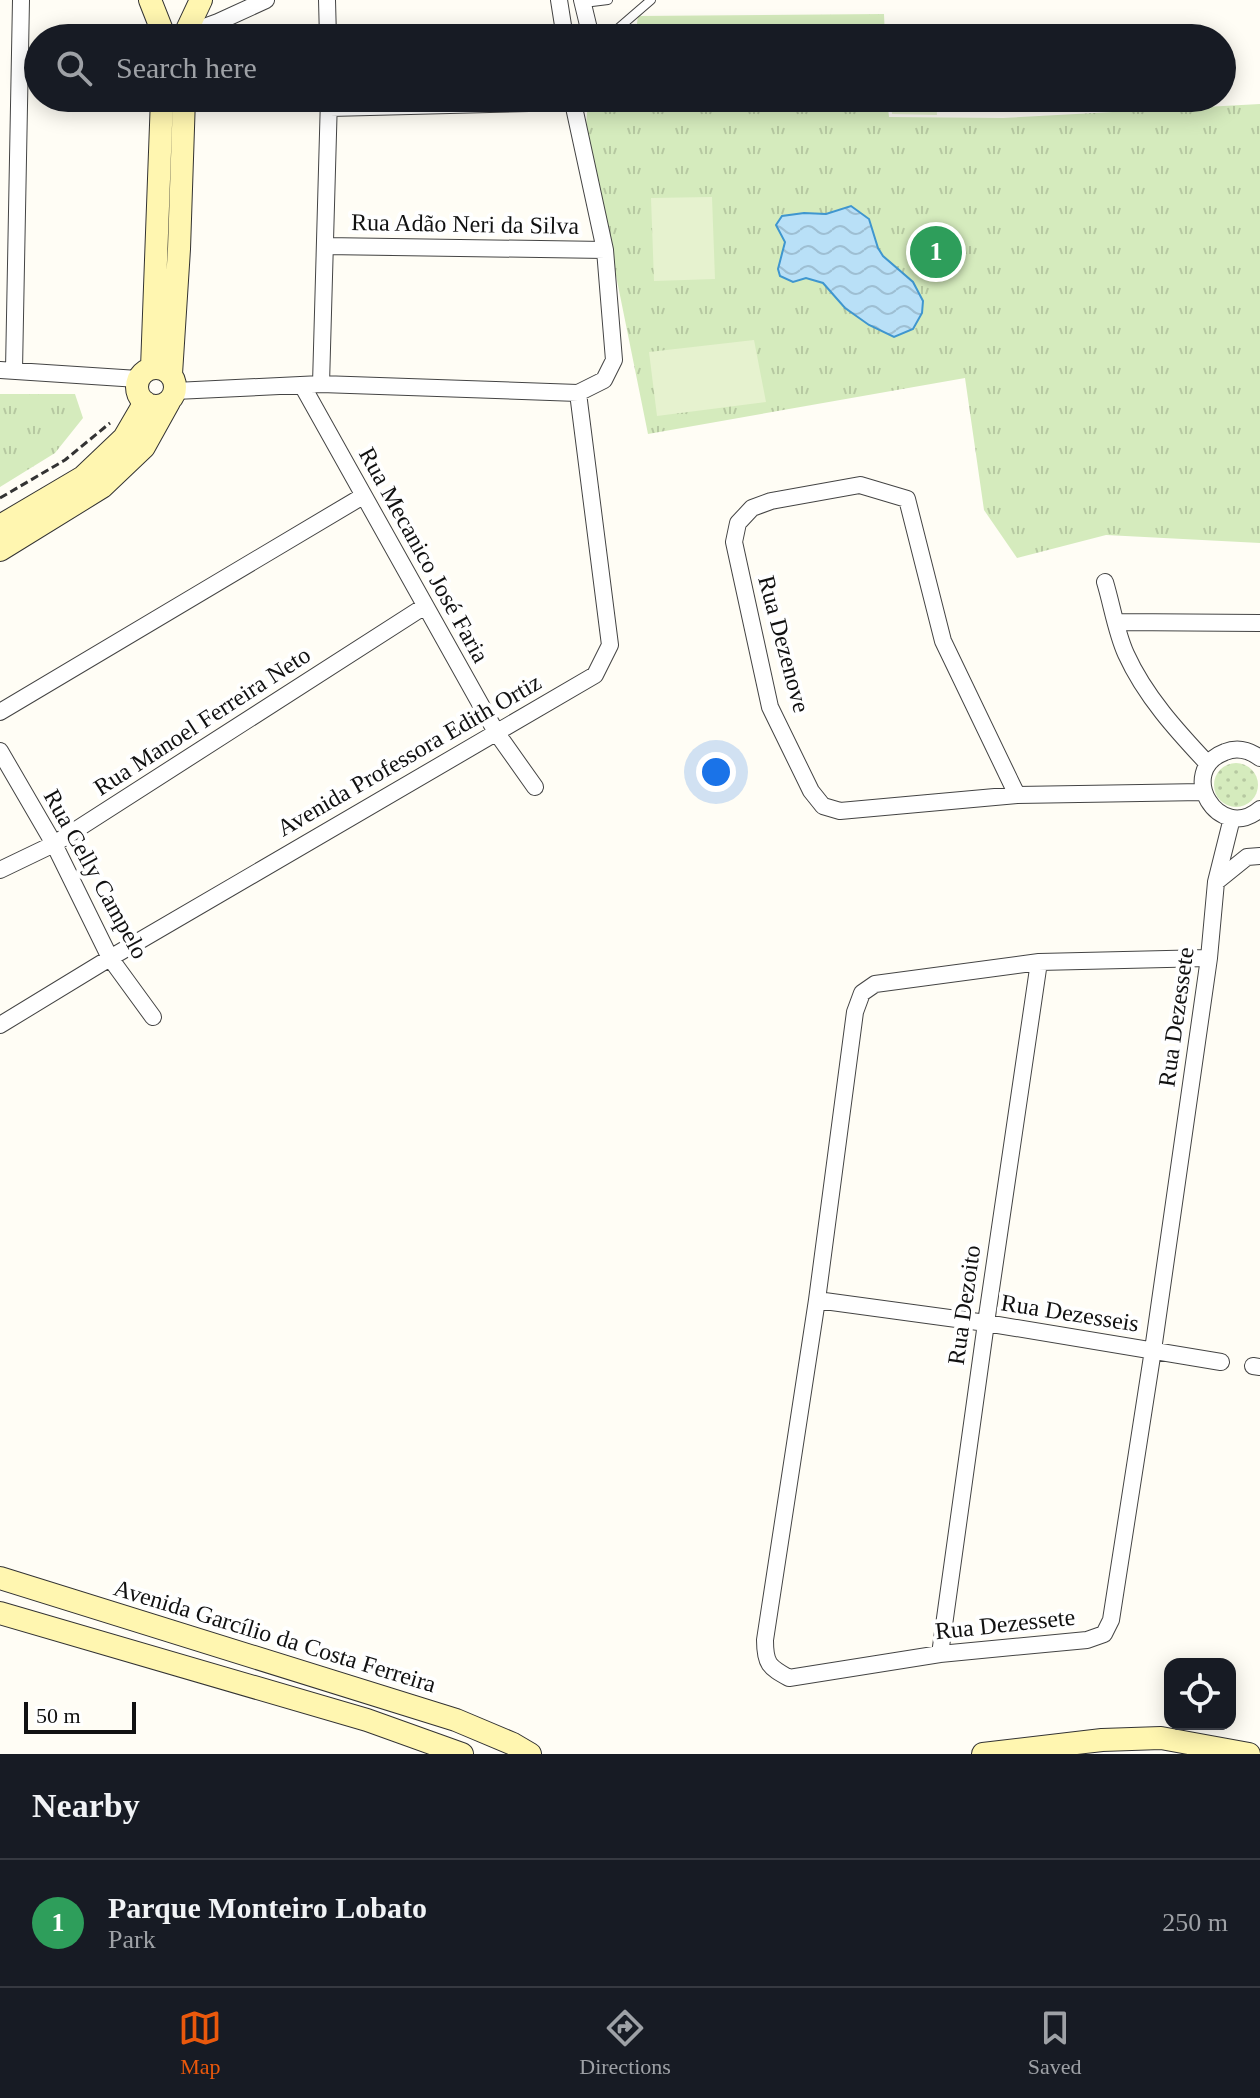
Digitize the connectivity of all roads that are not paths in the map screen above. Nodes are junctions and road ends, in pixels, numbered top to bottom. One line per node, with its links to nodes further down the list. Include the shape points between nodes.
1 (21, 0): 24 (street)
2 (150, 0): 11 (street)
3 (266, 0): 10 (street)
4 (327, 0): 14 (street)
5 (559, 0): 15 (street)
6 (608, 0): 8 (lane)
7 (651, 0): 17 (lane)
8 (582, 1): 16 (street)
9 (200, 4): 10 (street); 12 (street)
10 (218, 22): 13 (street)
11 (168, 24)
12 (187, 24)
13 (213, 24)
14 (328, 24)
15 (563, 24)
16 (587, 24)
17 (623, 24)
18 (162, 112): 25 (street)
19 (184, 112): 25 (street, via 179,249)
20 (329, 112): 22 (street)
21 (577, 112): 23 (street)
22 (325, 246): 23 (street, Rua Adão Neri da Silva); 26 (street)
23 (605, 250): 28 (street, via 614,360 604,380)
24 (7, 370): 25 (street)
25 (161, 383): 27 (street); 30 (street, via 138,392 145,402 124,438 83,477); 31 (street, via 144,447 102,487)
26 (321, 384): 27 (street); 28 (street)
27 (302, 385): 29 (street, Rua Mecanico José Faria)
28 (578, 393): 37 (street, Avenida Professora Edith Ortiz, via 610,645 595,675)
29 (363, 496): 33 (street, Rua Mecanico José Faria); 36 (street)
30 (0, 526)
31 (0, 550)
32 (1105, 582): 34 (street)
33 (425, 606): 37 (street, Rua Mecanico José Faria); 47 (street, Rua Manoel Ferreira Neto)
34 (1117, 622): 35 (street); 40 (street, via 1143,683 1173,727)
35 (1260, 623)
36 (0, 712)
37 (496, 732): 41 (street, Rua Mecanico José Faria); 51 (street, Avenida Professora Edith Ortiz)
38 (0, 751): 47 (street, Rua Celly Campelo)
39 (1260, 758): 40 (street, via 1231,749)
40 (1208, 764): 42 (street)
41 (535, 787)
42 (1203, 792): 43 (street, Rua Dezenove); 45 (street, via 1219,813)
43 (1017, 795): 43 (street, Rua Dezenove, via 943,641 907,499 860,485 752,508 738,523 734,542 770,707 823,806 840,811)
44 (1260, 809): 45 (street)
45 (1238, 818): 46 (street); 50 (street, Rua Dezessete)
46 (1260, 827)
47 (54, 844): 49 (street, Rua Manoel Ferreira Neto); 51 (street, Rua Celly Campelo)
48 (1260, 856): 50 (street, via 1247,857)
49 (0, 870)
50 (1216, 882): 52 (street, Rua Dezessete)
51 (110, 958): 54 (street, Rua Celly Campelo); 55 (street, Avenida Professora Edith Ortiz)
52 (1209, 958): 53 (street); 58 (street, Rua Dezessete)
53 (1039, 962): 56 (street, Rua Dezessete, via 875,984 862,993 855,1012); 57 (street, Rua Dezoito)
54 (153, 1017)
55 (0, 1025)
56 (817, 1300): 57 (street, Rua Dezesseis); 62 (street, Rua Dezessete, via 765,1657 789,1678)
57 (986, 1323): 58 (street, Rua Dezesseis); 62 (street, Rua Dezoito)
58 (1153, 1350): 59 (street, Rua Dezesseis); 62 (street, Rua Dezessete, via 1111,1620 1104,1634)
59 (1221, 1362)
60 (0, 1578): 65 (street, Avenida Garcílio da Costa Ferreira, via 456,1720)
61 (0, 1613): 64 (street, via 367,1720)
62 (940, 1654)
63 (1103, 1747): 66 (street); 67 (street, via 1161,1738)
64 (462, 1754)
65 (530, 1754)
66 (983, 1754)
67 (1249, 1754)

